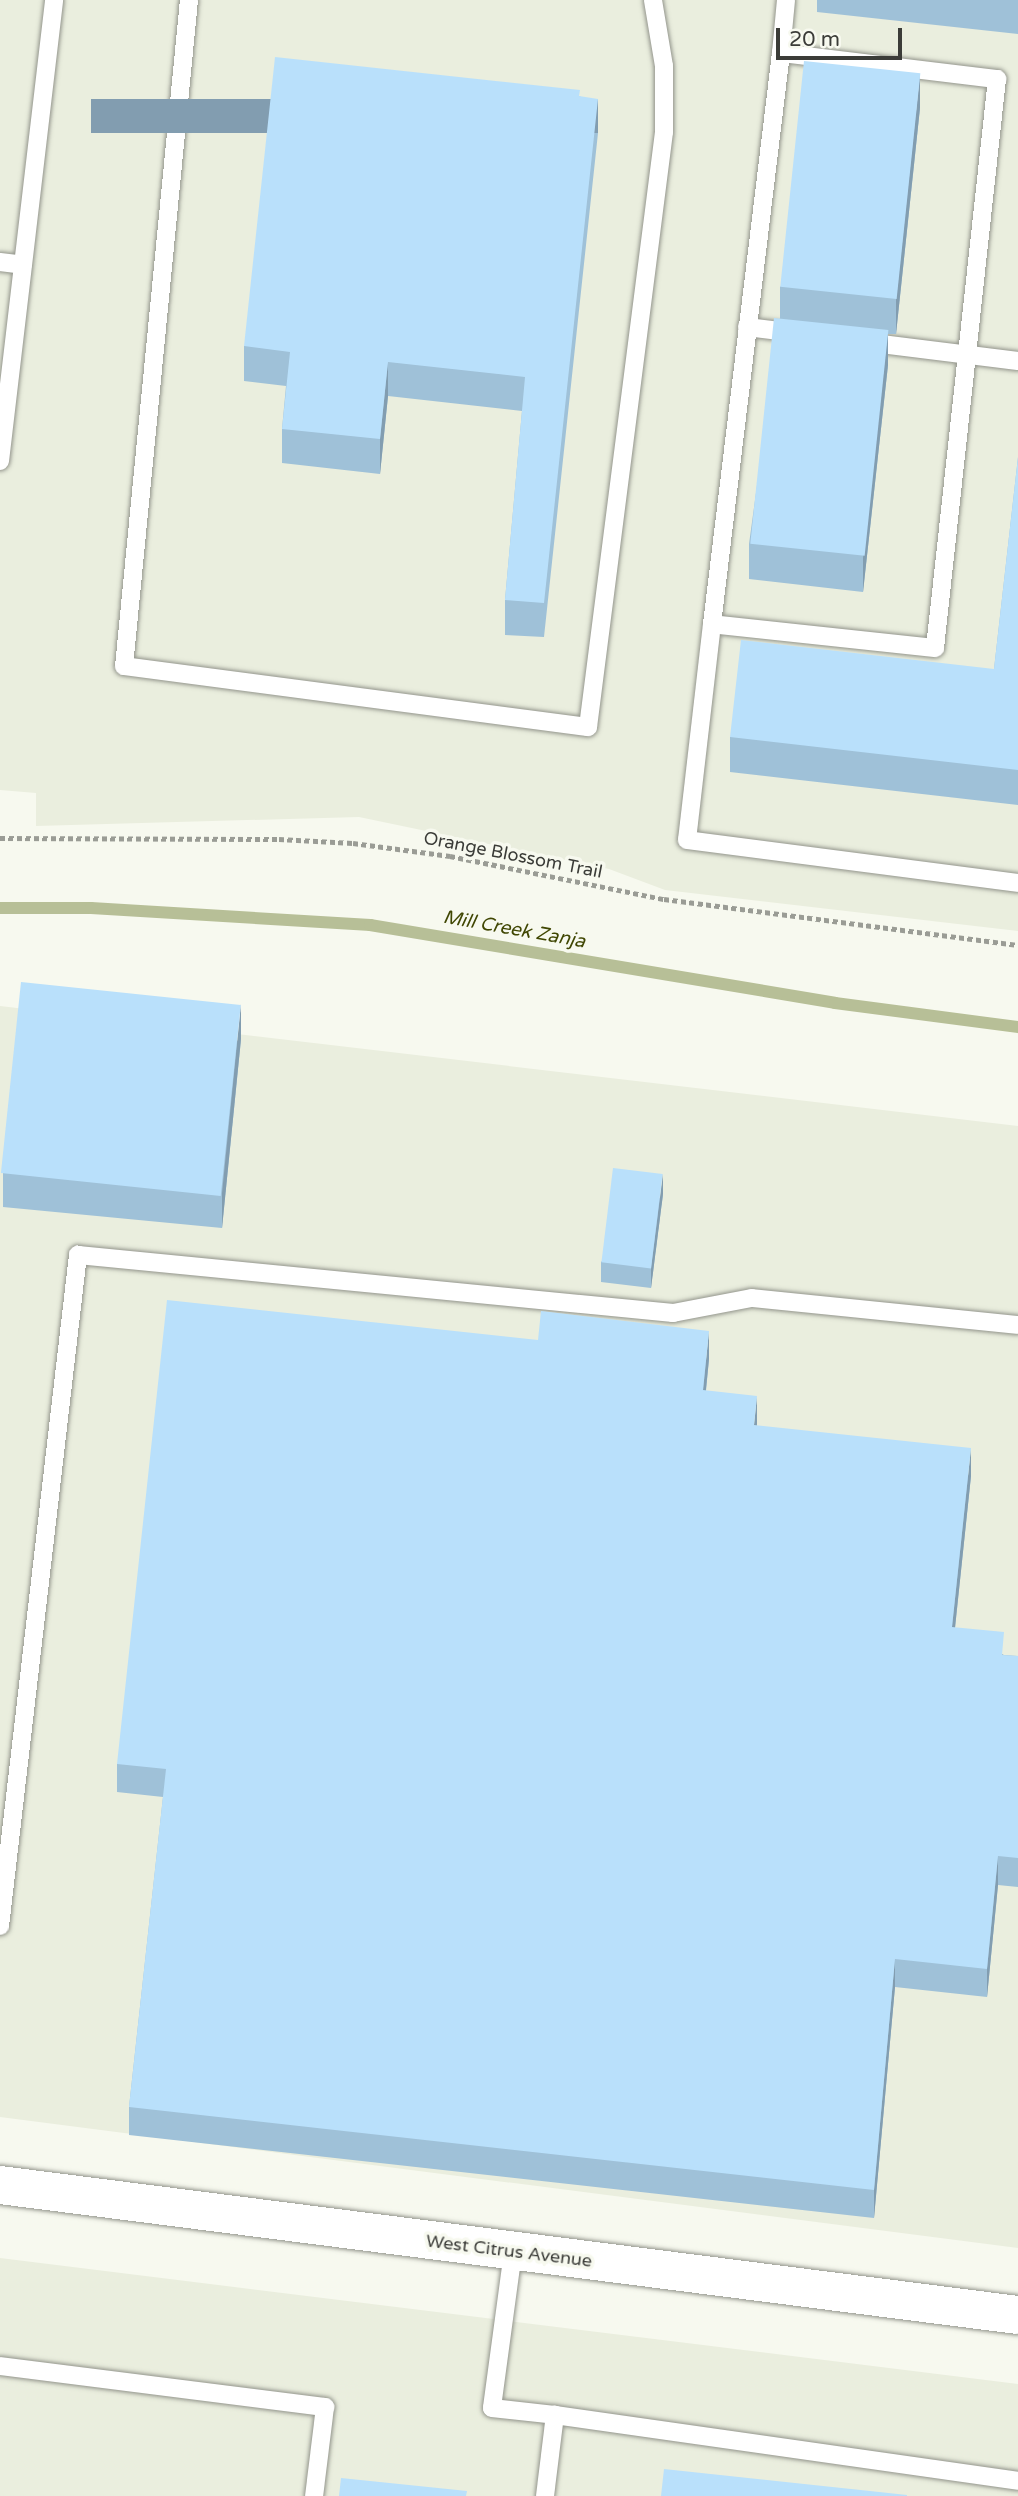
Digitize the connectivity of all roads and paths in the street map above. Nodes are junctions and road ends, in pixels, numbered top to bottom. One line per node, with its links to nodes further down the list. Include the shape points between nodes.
1 (54, 0): 7 (lane)
2 (188, 0): 3 (lane, via 124,666 588,727 664,132 664,66)
3 (653, 0)
4 (786, 0): 5 (lane)
5 (780, 53): 8 (lane); 11 (lane, via 997,79)
6 (0, 262): 7 (lane)
7 (23, 265): 13 (lane)
8 (747, 327): 9 (lane); 14 (lane)
9 (816, 335)
10 (843, 339): 11 (lane)
11 (966, 355): 12 (lane); 14 (lane, via 935,648)
12 (1018, 361)
13 (0, 461)
14 (712, 624): 16 (lane, via 687,841)
15 (0, 838): 17 (path, Orange Blossom Trail, via 353,843 450,856 664,899)
16 (1018, 883)
17 (1018, 945)
18 (1018, 1325): 19 (lane, via 752,1298 673,1313 78,1255)
19 (0, 1926)
20 (0, 2185): 21 (street, West Citrus Avenue)
21 (513, 2252): 22 (street, West Citrus Avenue); 24 (lane, via 492,2408)
22 (1018, 2315)
23 (0, 2366): 26 (lane, via 325,2407)
24 (555, 2415): 25 (lane); 27 (lane)
25 (1018, 2481)
26 (314, 2496)
27 (545, 2496)

